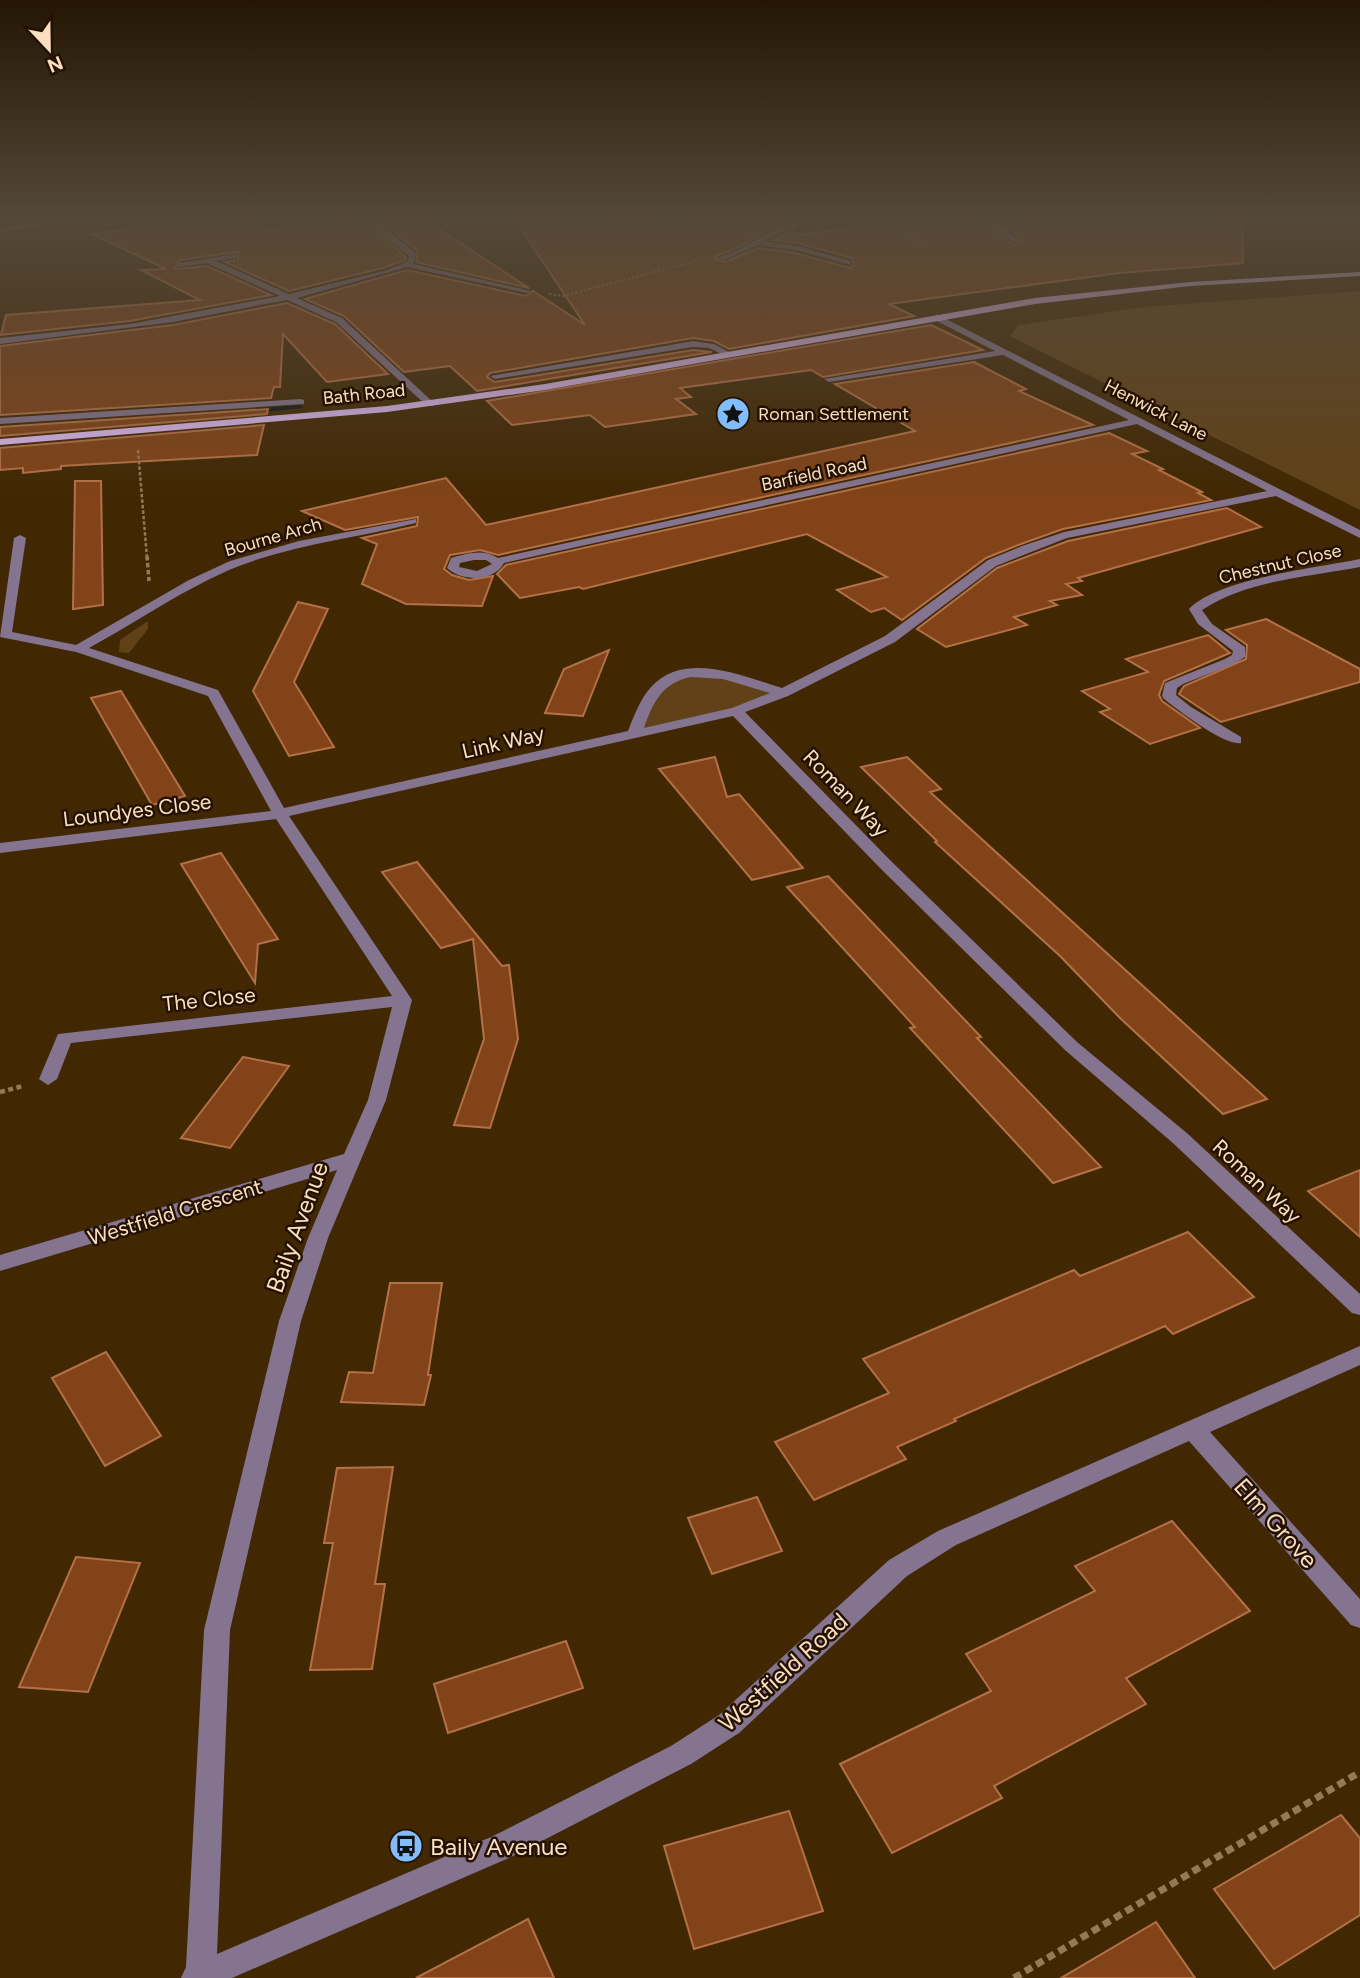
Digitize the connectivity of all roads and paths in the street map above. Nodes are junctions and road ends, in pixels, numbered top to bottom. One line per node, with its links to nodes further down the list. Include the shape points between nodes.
1 (203, 312): 5 (street, via 124,327)
2 (324, 312): 15 (street, via 340,320)
3 (968, 312): 4 (main road, Bath Road)
4 (936, 317): 6 (street, Henwick Lane); 7 (main road, Bath Road)
5 (0, 341)
6 (1004, 352): 9 (street); 17 (street, Henwick Lane)
7 (728, 354): 8 (street, Bath Road, via 693,344); 15 (main road, Bath Road)
8 (495, 376)
9 (852, 376): 10 (street); 11 (street)
10 (829, 379)
11 (862, 382)
12 (259, 392): 14 (street)
13 (301, 402): 14 (street, Bath Road)
14 (262, 404): 16 (street, Bath Road)
15 (430, 404): 18 (main road, Bath Road)
16 (0, 421)
17 (1138, 421): 20 (street, Henwick Lane); 24 (street, Barfield Road)
18 (136, 432): 19 (main road, Bath Road); 26 (path)
19 (0, 442)
20 (1279, 492): 22 (street, Henwick Lane); 29 (street, via 1064,535 1026,548 992,563 890,639)
21 (412, 521): 26 (street, Bourne Arch, via 258,556 205,577)
22 (1360, 535)
23 (20, 538): 27 (street)
24 (498, 561)
25 (1360, 563): 32 (street, Chestnut Close, via 1246,587 1206,599 1195,609 1197,616 1240,650 1238,657 1183,676 1170,686 1169,696)
26 (151, 609): 28 (street, Bourne Arch)
27 (2, 633): 28 (street)
28 (78, 649): 33 (street, via 213,693)
29 (783, 693): 30 (street); 31 (street, via 716,674 681,675 664,681 653,693)
30 (736, 711): 31 (street, Link Way); 39 (street, Roman Way, via 1052,1029 1181,1139)
31 (634, 734): 33 (street, Link Way)
32 (1236, 740)
33 (280, 814): 34 (street, Loundyes Close); 35 (street)
34 (0, 848)
35 (403, 1000): 36 (street, The Close, via 64,1038); 37 (street, Baily Avenue, via 377,1100)
36 (48, 1079)
37 (350, 1159): 38 (street, Westfield Crescent); 44 (street, Baily Avenue, via 290,1321 217,1630)
38 (0, 1263)
39 (1360, 1307)
40 (1360, 1355): 41 (street, Westfield Road)
41 (1193, 1429): 42 (street, Elm Grove); 44 (street, Westfield Road, via 992,1516 898,1568 729,1724 681,1755 501,1847)
42 (1360, 1617)
43 (1360, 1772): 45 (path)
44 (198, 1977)
45 (1014, 1978)

